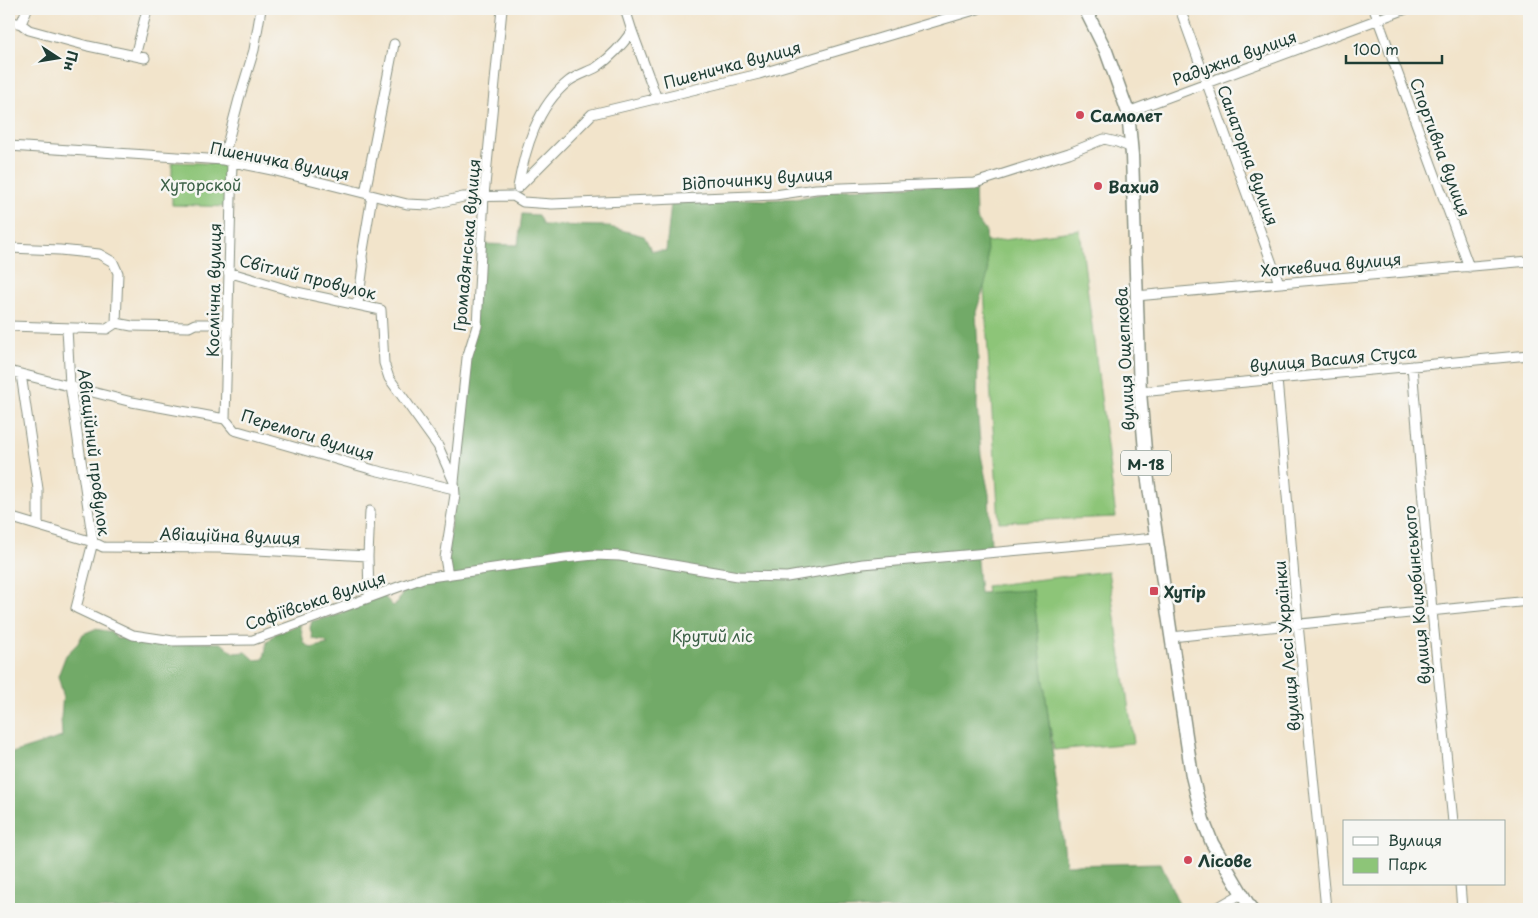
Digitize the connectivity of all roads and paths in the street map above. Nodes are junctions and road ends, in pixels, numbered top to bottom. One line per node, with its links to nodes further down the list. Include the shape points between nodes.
1 (27, 9): 13 (street)
2 (261, 9): 23 (street, Космічна вулиця, via 254,50 238,99)
3 (502, 9): 26 (street, Громадянська вулиця)
4 (626, 9): 14 (street)
5 (978, 9): 19 (street, Пшеничка вулиця, via 759,74)
6 (1085, 9): 20 (highway, вулиця Ощепкова / М-18, via 1106,51)
7 (1180, 9): 18 (street, Санаторна вулиця)
8 (1374, 9): 11 (street, Спортивна вулиця)
9 (1406, 9): 11 (street, Радужна вулиця)
10 (147, 10): 16 (street)
11 (1378, 19): 18 (street, Радужна вулиця); 30 (street, Спортивна вулиця)
12 (9, 20): 13 (street)
13 (21, 24): 16 (street, via 29,30)
14 (632, 31): 19 (street); 24 (street, via 599,65 570,81 542,113 531,136)
15 (394, 44): 25 (street)
16 (135, 56): 17 (street)
17 (145, 58)
18 (1207, 83): 20 (street, Радужна вулиця); 32 (street, Санаторна вулиця)
19 (657, 99): 24 (street, Пшеничка вулиця, via 592,114)
20 (1128, 112): 22 (highway, вулиця Ощепкова / М-18)
21 (9, 146): 23 (street, Пшеничка вулиця)
22 (1132, 148): 27 (street, Відпочинку вулиця, via 1104,139 975,183 552,204 523,202); 33 (highway, вулиця Ощепкова / М-18)
23 (227, 161): 25 (street, Пшеничка вулиця); 31 (street, Космічна вулиця)
24 (518, 188): 27 (street)
25 (369, 195): 26 (street, Пшеничка вулиця, via 407,204 429,205); 34 (street)
26 (484, 196): 27 (street, Пшеничка вулиця); 47 (street, Громадянська вулиця, via 477,326 467,358)
27 (513, 196)
28 (9, 248): 35 (street, via 99,254 113,262 118,273)
29 (1529, 261): 30 (street, Хоткевича вулиця)
30 (1469, 266): 32 (street, Хоткевича вулиця)
31 (228, 272): 34 (street, Світлий провулок); 36 (street, Космічна вулиця)
32 (1279, 283): 33 (street, Хоткевича вулиця)
33 (1136, 296): 45 (highway, вулиця Ощепкова / М-18)
34 (358, 304): 47 (street, Світлий провулок, via 381,310 384,363 389,378 438,446)
35 (116, 323): 36 (street, via 189,327 195,324); 38 (street, via 107,329)
36 (228, 324): 46 (street, Космічна вулиця)
37 (9, 326): 38 (street)
38 (67, 328): 44 (street, Авіаційний провулок)
39 (1529, 355): 40 (street, вулиця Василя Стуса)
40 (1412, 366): 43 (street, вулиця Василя Стуса); 58 (street, вулиця Коцюбинського)
41 (9, 371): 42 (street, Перемоги вулиця)
42 (21, 374): 44 (street, Перемоги вулиця); 50 (street, via 38,489)
43 (1277, 379): 45 (street, вулиця Василя Стуса); 59 (street, вулиця Лесі Українки)
44 (70, 385): 46 (street, Перемоги вулиця, via 132,402); 52 (street, Авіаційний провулок)
45 (1140, 392): 51 (highway, вулиця Ощепкова / М-18)
46 (225, 419): 47 (street, Перемоги вулиця, via 234,430 374,470)
47 (454, 486): 54 (street, Громадянська вулиця, via 445,558)
48 (370, 511): 53 (street)
49 (9, 517): 50 (street, Авіаційна вулиця)
50 (38, 525): 52 (street, Авіаційна вулиця)
51 (1155, 538): 54 (street, Софіївська вулиця, via 862,564 788,577 738,576 620,556 594,555); 60 (highway, вулиця Ощепкова / М-18)
52 (93, 542): 53 (street, Авіаційна вулиця, via 103,547 220,548); 57 (street, Авіаційний провулок)
53 (368, 556): 55 (street)
54 (448, 574): 55 (street, Софіївська вулиця, via 423,578)
55 (369, 598): 57 (street, Софіївська вулиця, via 253,640 172,641 133,636)
56 (1529, 601): 58 (street)
57 (76, 608)
58 (1432, 611): 59 (street); 61 (street, вулиця Коцюбинського)
59 (1298, 624): 60 (street); 66 (street, вулиця Лесі Українки)
60 (1171, 637): 63 (highway, вулиця Ощепкова / М-18, via 1192,776 1203,820 1212,843)
61 (1453, 820)
62 (1460, 886): 67 (street)
63 (1241, 894): 64 (street); 65 (highway, вулиця Ощепкова / М-18)
64 (1215, 909)
65 (1250, 909)
66 (1326, 909)
67 (1462, 909)

